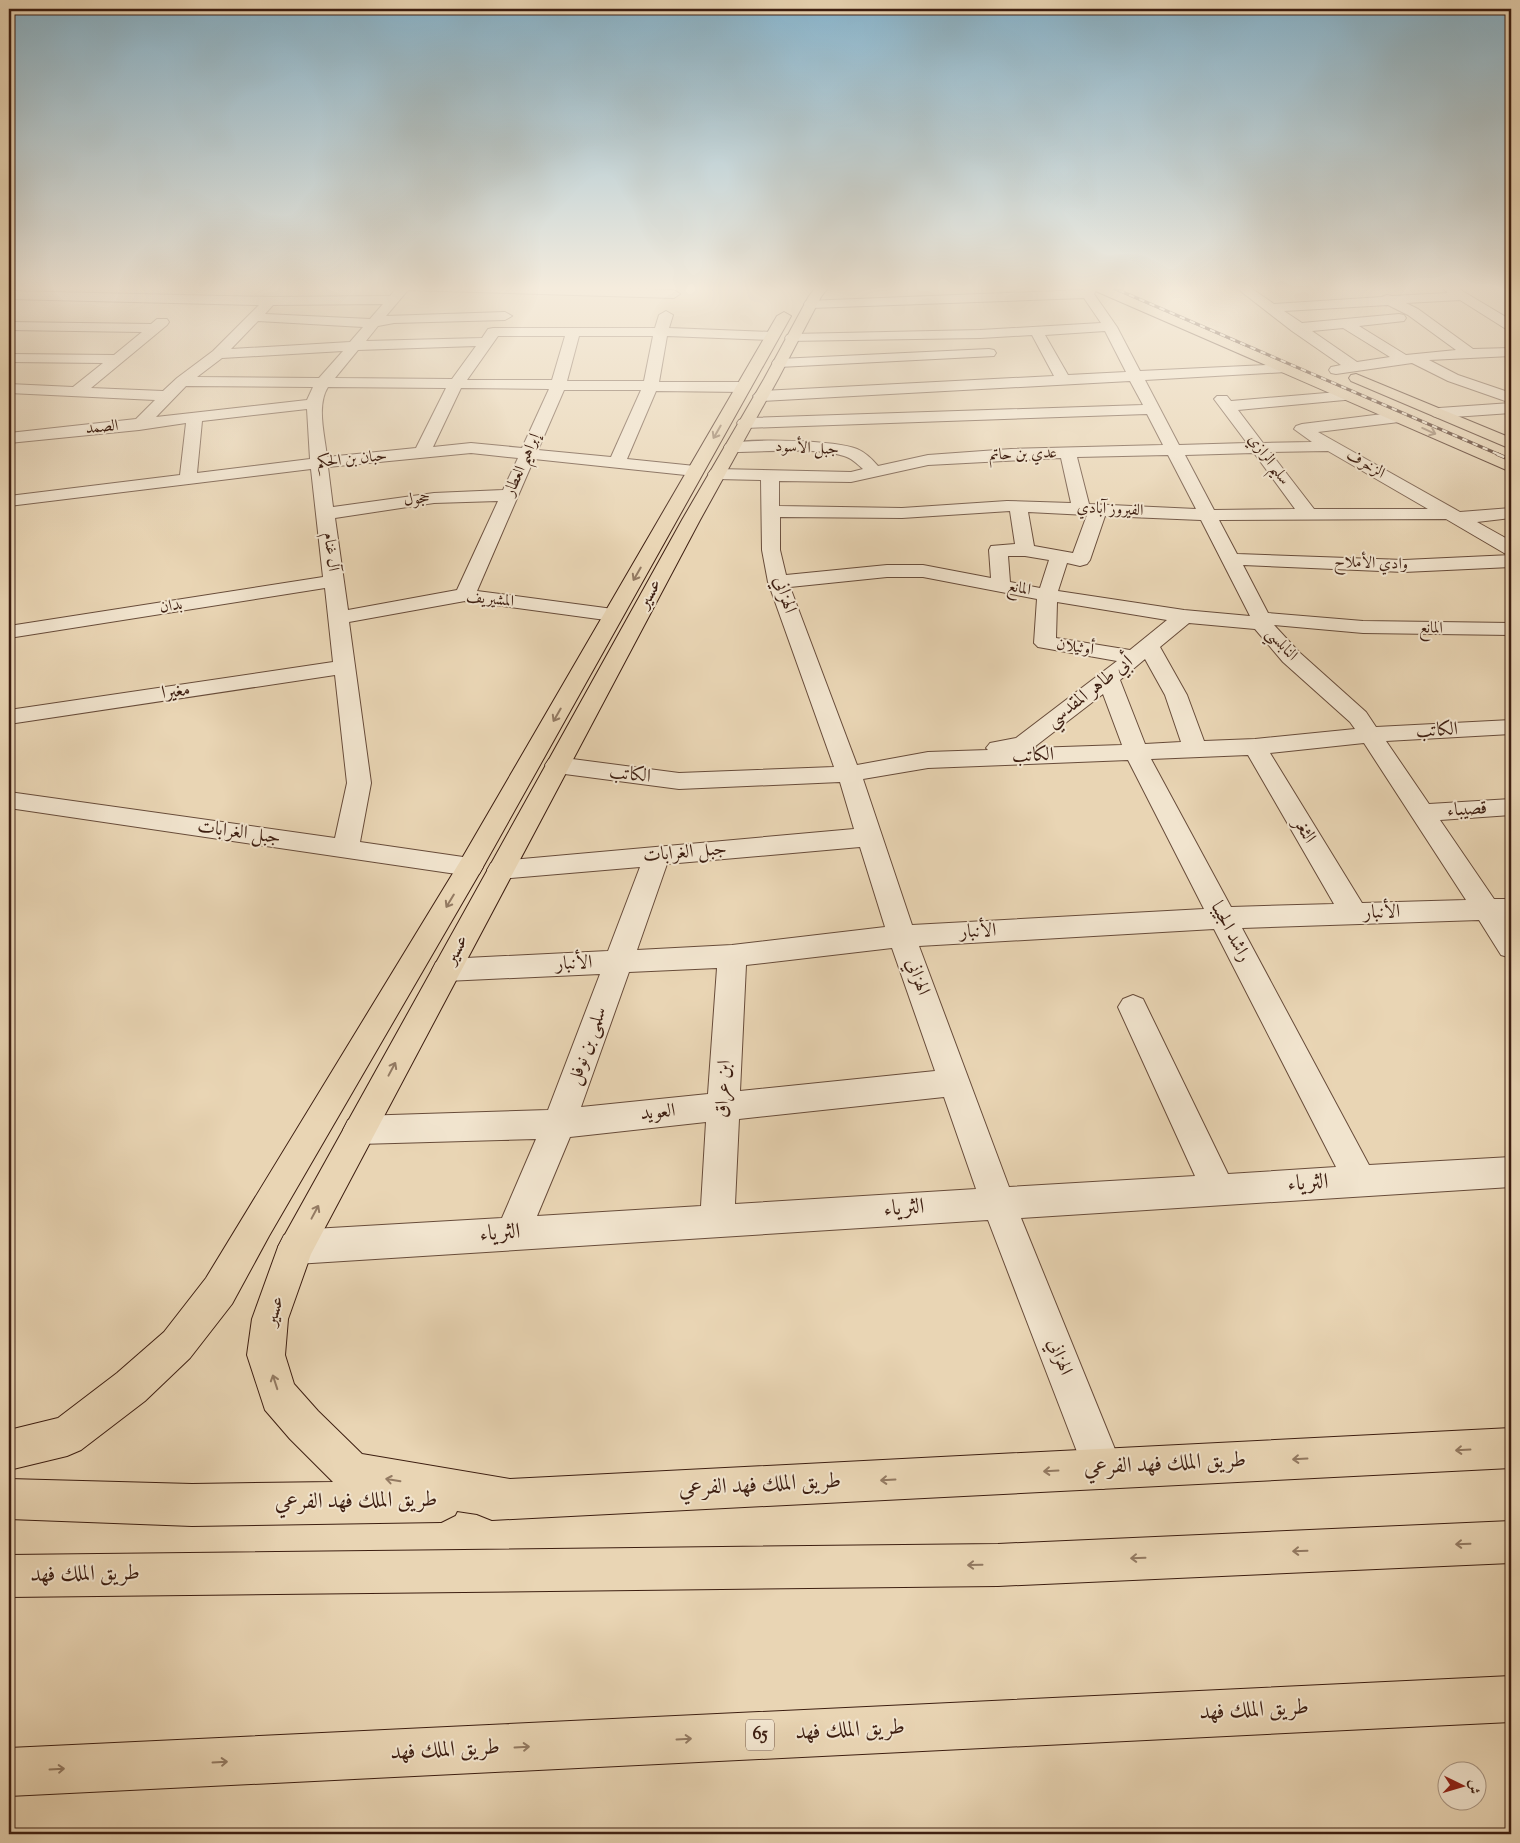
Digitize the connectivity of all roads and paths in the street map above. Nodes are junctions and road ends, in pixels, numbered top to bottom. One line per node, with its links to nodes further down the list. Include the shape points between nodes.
1 (102, 372): 27 (street)
2 (194, 372): 18 (street)
3 (333, 372): 20 (street, آل غنام)
4 (463, 372): 22 (street)
5 (562, 372): 23 (street, إبراهيم العطار)
6 (653, 372): 24 (street)
7 (763, 372): 28 (main road, عسير)
8 (771, 372): 28 (main road, عسير)
9 (903, 372): 26 (street)
10 (998, 372): 21 (street)
11 (1059, 372): 19 (street)
12 (1133, 372): 17 (street, النابلسي)
13 (1219, 372): 17 (street)
14 (1295, 372): 30 (main road)
15 (1341, 372): 35 (main road)
16 (1439, 372): 31 (street)
17 (1136, 377): 19 (street); 34 (street, النابلسي)
18 (182, 381): 20 (street); 29 (street)
19 (1064, 381): 21 (street)
20 (323, 384): 22 (street); 32 (street, آل غنام)
21 (1004, 384): 26 (street)
22 (454, 385): 23 (street); 47 (street)
23 (558, 386): 24 (street); 49 (street, إبراهيم العطار)
24 (650, 387): 28 (street); 51 (street)
25 (9, 389): 27 (street)
26 (909, 389): 28 (street)
27 (77, 392): 29 (street)
28 (752, 392): 40 (main road, عسير); 53 (main road, عسير, one-way to 53)
29 (168, 396): 38 (street)
30 (1350, 396): 37 (main road); 44 (street, سليم الرازي, via 1225,402)
31 (1511, 398)
32 (314, 404): 36 (street, الصمد); 50 (street, آل غنام)
33 (1511, 408): 35 (street)
34 (1153, 409): 39 (street); 46 (street, النابلسي)
35 (1438, 413): 42 (main road)
36 (194, 418): 38 (street, الصمد); 56 (street)
37 (1399, 418): 43 (street, الزخرف, via 1302,429); 52 (main road, one-way to 52)
38 (139, 424): 41 (street, الصمد)
39 (861, 430): 40 (street); 45 (street)
40 (739, 435): 45 (street, جبل الأسود); 53 (main road, عسير)
41 (9, 438)
42 (1511, 444)
43 (1331, 446): 44 (street, عدي بن حاتم); 66 (street, الزخرف)
44 (1258, 448): 46 (street, عدي بن حاتم); 64 (street, سليم الرازي)
45 (844, 450): 54 (street, جبل الأسود, via 858,455)
46 (1174, 450): 48 (street, عدي بن حاتم); 65 (street, النابلسي)
47 (422, 453): 49 (street, حبان بن الحكم, via 471,448); 50 (street, حبان بن الحكم)
48 (1068, 453): 54 (street, عدي بن حاتم, via 928,460); 60 (street)
49 (527, 455): 51 (street, حبان بن الحكم); 57 (street, إبراهيم العطار)
50 (319, 463): 56 (street, حبان بن الحكم); 63 (street, آل غنام)
51 (616, 464): 53 (street, حبان بن الحكم)
52 (1511, 467)
53 (706, 472): 55 (street, عدي بن حاتم); 77 (main road, عسير, one-way to 77); 93 (main road, عسير)
54 (875, 472): 55 (street, عدي بن حاتم, via 851,477)
55 (770, 476): 61 (street, الهزاني)
56 (188, 479): 58 (street, حبان بن الحكم)
57 (509, 495): 63 (street, حجول, via 434,498); 75 (street, إبراهيم العطار)
58 (9, 501)
59 (1018, 506): 60 (street, الفيروز آبادي); 61 (street, الفيروز آبادي, via 902,514); 68 (street)
60 (1089, 509): 65 (street, الفيروز آبادي); 69 (street, via 1080,560)
61 (771, 511): 73 (street, الهزاني, via 770,550)
62 (1511, 513): 66 (street, الفيروز آبادي)
63 (325, 514): 72 (street, آل غنام)
64 (1308, 514): 65 (street, الفيروز آبادي); 66 (street, الفيروز آبادي)
65 (1208, 515): 70 (street, النابلسي)
66 (1454, 516): 67 (street, الزخرف)
67 (1511, 549)
68 (1025, 550): 69 (street); 74 (street, via 998,550)
69 (1060, 556): 76 (street, أوثيلان)
70 (1230, 559): 71 (street, وادي الأملاح, via 1404,566); 80 (street, النابلسي)
71 (1511, 561)
72 (334, 581): 79 (street, آل غنام); 81 (street, بدان)
73 (778, 582): 74 (street, المانع, via 887,571 923,571); 94 (street, الهزاني)
74 (1001, 586): 76 (street, المانع)
75 (465, 595): 77 (street, المشيريف); 79 (street, المشيريف)
76 (1047, 595): 78 (street, المانع); 83 (street, أوثيلان, via 1044,644)
77 (613, 615): 101 (main road, عسير, one-way to 101)
78 (1184, 616): 80 (street, المانع); 83 (street, أبي طاهر المقدسي)
79 (338, 618): 84 (street, آل غنام)
80 (1261, 621): 82 (street, المانع); 88 (street, النابلسي, via 1291,657 1358,717)
81 (9, 632)
82 (1507, 634)
83 (1141, 651): 85 (street, أبي طاهر المقدسي); 90 (street, via 1176,695)
84 (344, 667): 86 (street, مغيرا); 99 (street, آل غنام, via 358,784)
85 (1108, 679): 91 (street, راشد الجيبا); 92 (street, أبي طاهر المقدسي, via 1023,744)
86 (9, 717)
87 (1511, 728): 88 (street, الكاتب)
88 (1371, 735): 89 (street, الكاتب); 97 (street, النابلسي)
89 (1254, 748): 90 (street, الكاتب); 104 (street, الثغر)
90 (1195, 750): 91 (street, الكاتب)
91 (1136, 752): 92 (street, الكاتب); 105 (street, راشد الجيبا)
92 (928, 760): 94 (street, الكاتب)
93 (557, 765): 94 (street, الكاتب, via 679,781); 102 (main road, عسير)
94 (849, 774): 98 (street, الهزاني)
95 (9, 800): 99 (street, جبل الغرابات)
96 (1511, 807): 97 (street, قصيباء)
97 (1422, 813): 103 (street, النابلسي)
98 (870, 837): 100 (street, جبل الغرابات); 106 (street, الهزاني)
99 (346, 849): 101 (street, جبل الغرابات)
100 (656, 856): 102 (street, جبل الغرابات); 109 (street, سلمى بن نوفل)
101 (470, 867): 124 (main road, عسير, one-way to 124, via 219,1291 177,1345 131,1387 67,1436)
102 (500, 870): 110 (main road, عسير)
103 (1499, 910): 104 (street, الأنبار); 107 (street, النابلسي)
104 (1354, 914): 105 (street, الأنبار)
105 (1222, 918): 106 (street, الأنبار); 117 (street, راشد الجيبا)
106 (902, 936): 108 (street, الأنبار); 112 (street, الهزاني)
107 (1511, 947)
108 (732, 956): 109 (street, الأنبار); 113 (street, ابن عراق)
109 (619, 962): 110 (street, الأنبار); 114 (street, سلمى بن نوفل)
110 (446, 970): 115 (main road, عسير, one-way to 110)
111 (1133, 1007): 118 (street)
112 (956, 1082): 113 (street, العويد); 119 (street, الهزاني)
113 (723, 1106): 114 (street, العويد); 120 (street, ابن عراق)
114 (559, 1124): 115 (street, العويد); 121 (street, سلمى بن نوفل)
115 (360, 1130): 122 (main road, عسير, one-way to 115)
116 (1511, 1172): 117 (street, الثرياء)
117 (1360, 1181): 118 (street, الثرياء)
118 (1218, 1190): 119 (street, الثرياء)
119 (998, 1203): 120 (street, الثرياء); 125 (street, الهزاني)
120 (717, 1221): 121 (street, الثرياء)
121 (512, 1234): 122 (street, الثرياء)
122 (296, 1247): 127 (main road, عسير, one-way to 122, via 352,1473 279,1396 266,1355 270,1319)
123 (1511, 1448): 125 (main road, طريق الملك فهد الفرعي, one-way to 125)
124 (9, 1450)
125 (1103, 1469): 127 (main road, طريق الملك فهد الفرعي, one-way to 127)
126 (9, 1499): 127 (main road, طريق الملك فهد الفرعي, via 192,1505)
127 (510, 1499)
128 (1511, 1542): 129 (main road, طريق الملك فهد, one-way to 129, via 998,1564)
129 (9, 1576)
130 (1511, 1699): 131 (main road, طريق الملك فهد / 65, one-way to 130)
131 (9, 1772)

